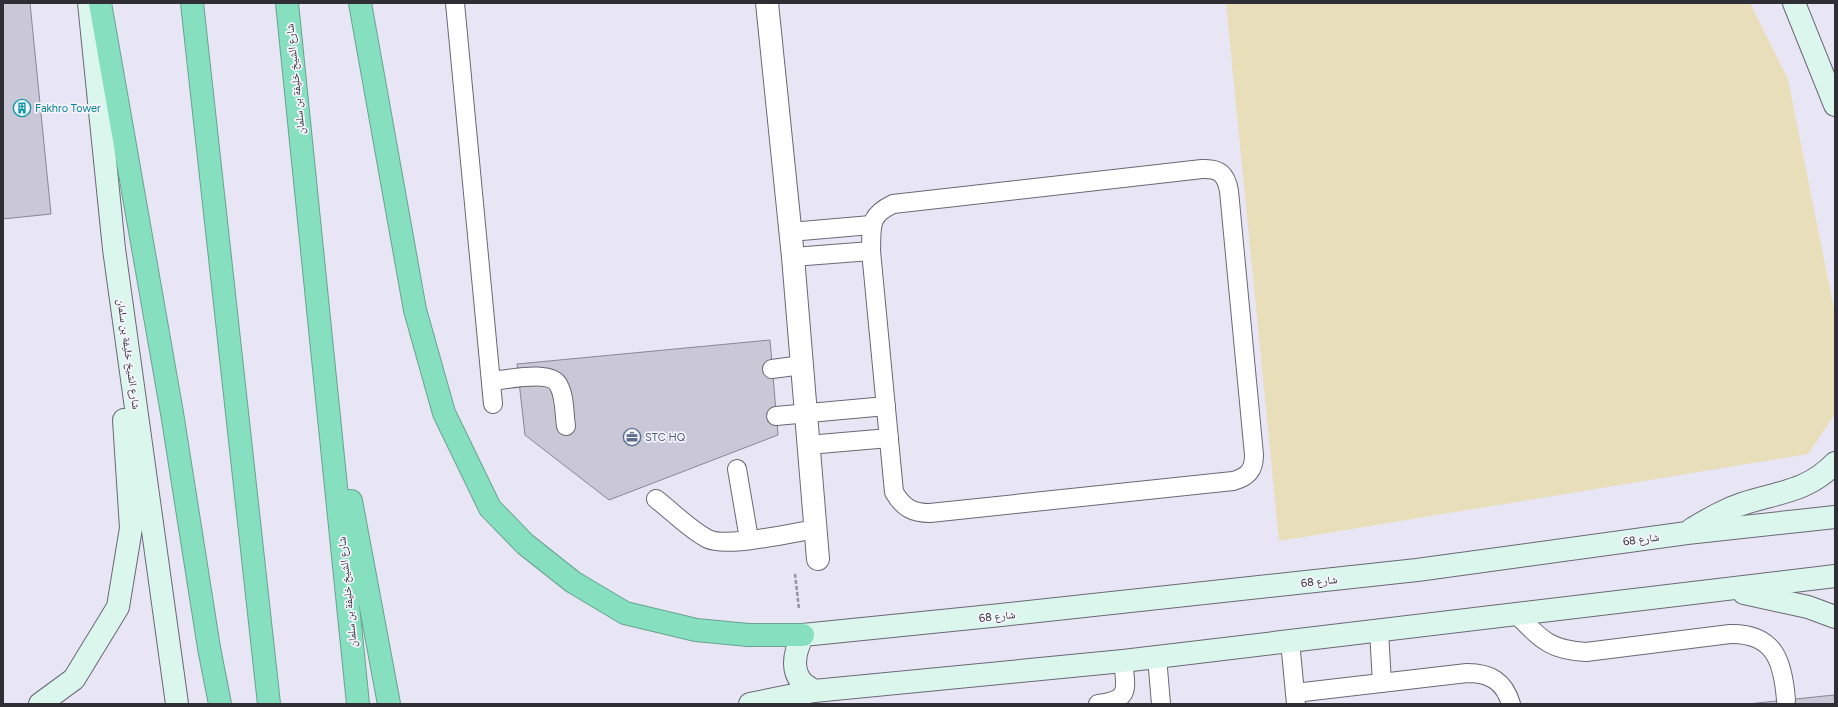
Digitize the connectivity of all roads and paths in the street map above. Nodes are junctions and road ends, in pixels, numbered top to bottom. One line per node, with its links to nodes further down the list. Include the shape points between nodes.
1 (90, 3): 12 (main road, شارع الشيخ خليفة بن سلمان)
2 (100, 3): 49 (highway)
3 (192, 3): 50 (highway)
4 (287, 3): 15 (highway, شارع الشيخ خليفة بن سلمان)
5 (360, 3): 39 (highway, via 415,310 444,413 490,508 525,544 573,582 625,612 696,630 748,635)
6 (455, 3): 18 (lane)
7 (767, 3): 11 (street)
8 (1794, 3): 9 (main road)
9 (1835, 105)
10 (871, 225): 11 (lane); 13 (lane); 24 (lane, via 883,209 893,204 1202,169 1212,169 1221,173 1230,191 1254,465 1242,479 1233,481 919,513 908,510 894,492)
11 (790, 232): 14 (street)
12 (114, 249): 47 (main road, via 131,528 118,607 74,679); 48 (main road, شارع الشيخ خليفة بن سلمان)
13 (871, 251): 14 (lane); 20 (lane)
14 (793, 257): 16 (street)
15 (322, 349): 51 (highway, شارع الشيخ خليفة بن سلمان); 52 (highway)
16 (802, 366): 17 (lane); 21 (street)
17 (772, 369)
18 (491, 381): 19 (lane); 23 (lane, via 542,376 553,378 559,385 562,396)
19 (493, 404)
20 (886, 406): 21 (lane); 24 (lane)
21 (805, 413): 22 (lane); 25 (street)
22 (776, 416)
23 (566, 426)
24 (889, 438): 25 (lane)
25 (808, 445): 30 (street)
26 (1835, 464): 31 (main road, via 1810,483 1728,509)
27 (736, 469): 32 (lane)
28 (656, 499): 32 (lane, via 707,538 725,543)
29 (1835, 517): 31 (main road, شارع 68)
30 (815, 529): 32 (lane); 33 (street)
31 (1687, 533): 39 (main road, شارع 68, via 1417,570)
32 (749, 539)
33 (818, 559): 39 (path, via 793,560)
34 (1835, 576): 35 (main road)
35 (1727, 589): 36 (main road); 37 (main road, via 1808,607)
36 (1517, 615): 38 (main road); 46 (lane, via 1548,644 1567,651 1586,652 1730,634 1753,636 1773,651 1779,661 1784,674)
37 (1835, 617)
38 (1379, 631): 40 (main road); 43 (lane)
39 (803, 635): 44 (main road, via 796,648 795,665 801,680)
40 (1290, 641): 41 (main road); 45 (lane)
41 (1157, 657): 42 (main road); 55 (lane)
42 (1123, 661): 44 (main road); 54 (lane, via 1126,686 1124,694 1118,700)
43 (1382, 683): 45 (lane); 56 (lane, via 1479,673 1490,676 1499,683 1507,692)
44 (814, 691): 53 (main road)
45 (1296, 698)
46 (1786, 700)
47 (40, 704)
48 (177, 704)
49 (220, 704)
50 (269, 704)
51 (358, 704)
52 (389, 704)
53 (750, 704)
54 (1098, 704)
55 (1161, 704)
56 (1511, 704)

